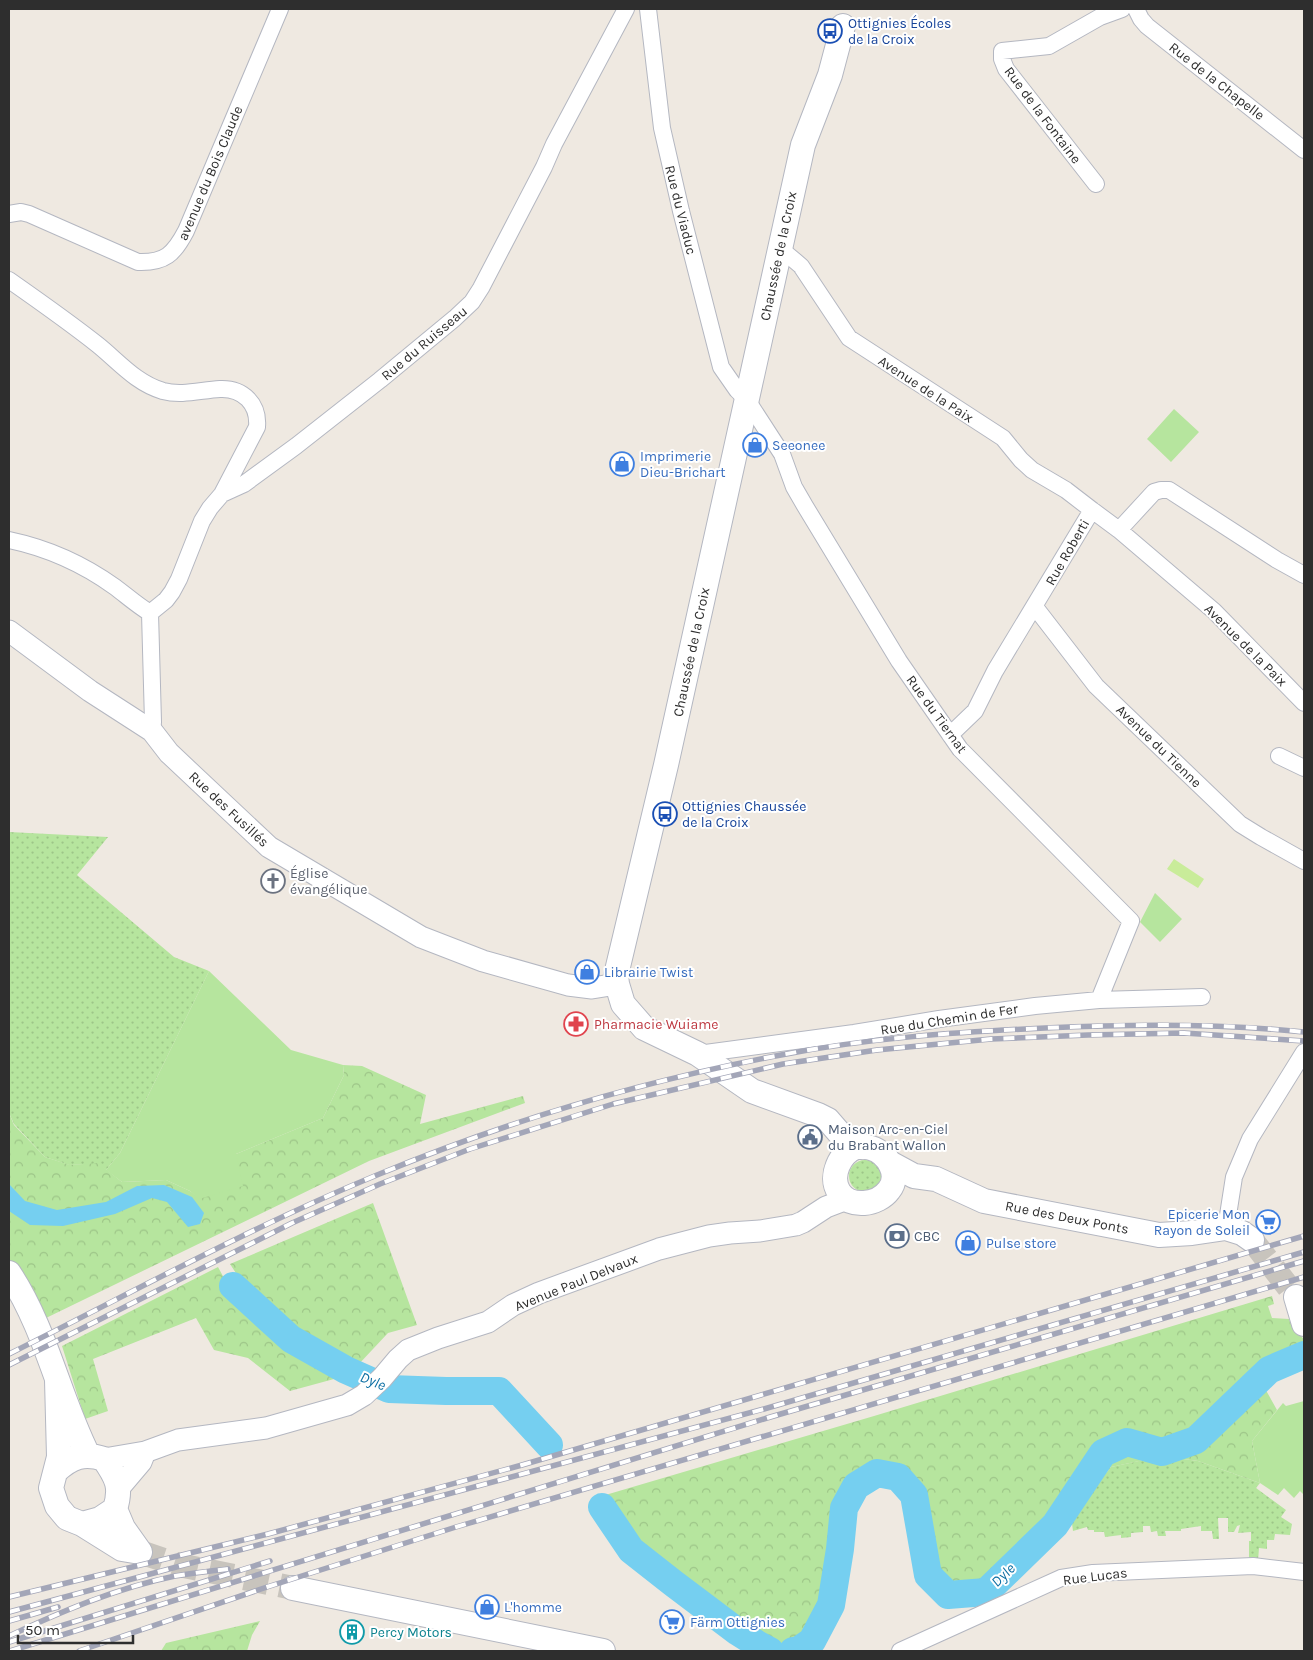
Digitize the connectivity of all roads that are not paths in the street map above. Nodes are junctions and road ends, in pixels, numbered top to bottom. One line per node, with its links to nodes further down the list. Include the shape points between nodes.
1 (280, 9): 9 (street, avenue du Bois Claude, via 186,231 178,246 166,257 154,262 138,262 29,214)
2 (626, 9): 13 (street, Rue du Ruisseau, via 472,302 289,451 244,484)
3 (648, 9): 12 (street, Rue du Viaduc, via 662,128 681,211 721,367)
4 (1122, 9): 8 (street, Rue de la Fontaine, via 1100,17 1049,46 1002,51 1006,69)
5 (1136, 9): 7 (street, Rue de la Chapelle, via 1146,26)
6 (847, 17): 10 (main road, Chaussée de la Croix, via 830,75 803,145)
7 (1304, 150)
8 (1096, 184)
9 (9, 214)
10 (779, 251): 12 (main road, Chaussée de la Croix); 14 (street, Avenue de la Paix, via 801,266 849,338 1003,438 1032,470)
11 (9, 280): 13 (street, via 148,385 184,393 226,389 249,399 257,414 257,427)
12 (747, 400): 23 (street, Rue du Tiernat, via 782,454 805,506 899,661); 27 (main road, Chaussée de la Croix, via 619,958)
13 (222, 494): 19 (street, Rue du Ruisseau, via 202,521 172,592)
14 (1092, 510): 15 (street, Rue Roberti); 18 (street, Rue Roberti)
15 (1119, 530): 17 (street, via 1154,492 1169,490); 21 (street, Avenue de la Paix, via 1214,611)
16 (9, 540): 19 (street, via 30,544 74,562)
17 (1304, 575)
18 (1035, 607): 23 (street, Rue Roberti, via 975,712); 26 (street, Avenue du Tienne, via 1096,686 1240,824)
19 (150, 612): 22 (street)
20 (9, 631): 22 (street, Rue des Fusillés, via 90,691)
21 (1304, 702)
22 (152, 731): 27 (street, Rue des Fusillés, via 169,753 269,847 421,936 483,960 568,985 592,988)
23 (950, 734): 29 (street, Rue du Tiernat, via 960,749 1131,921)
24 (1279, 756): 25 (street)
25 (1304, 768)
26 (1304, 861)
27 (617, 984): 31 (main road, Chaussée de la Croix, via 623,1004 644,1028)
28 (1202, 997): 29 (street, Rue du Chemin de Fer)
29 (1099, 1000): 31 (street, Rue du Chemin de Fer, via 949,1017)
30 (1304, 1052): 38 (street, via 1250,1139 1234,1177)
31 (698, 1054): 32 (main road, Chaussée de la Croix)
32 (752, 1090): 33 (main road, Rue des Deux Ponts, via 828,1120)
33 (849, 1146): 34 (main road, Rue des Deux Ponts, via 869,1147); 37 (main road, via 836,1170)
34 (890, 1163): 35 (main road, Rue des Deux Ponts); 36 (main road, via 894,1173)
35 (914, 1176): 36 (main road); 38 (main road, Rue des Deux Ponts, via 936,1179 984,1202 1159,1235)
36 (891, 1187): 37 (main road, via 882,1197 862,1204)
37 (836, 1196): 42 (street, Avenue Paul Delvaux, via 796,1225 709,1236 659,1249 539,1294 488,1322 408,1350 371,1389 347,1405 266,1428 178,1440)
38 (1226, 1228): 39 (main road)
39 (1252, 1240)
40 (9, 1273): 41 (main road, via 31,1311)
41 (57, 1380): 43 (main road, via 75,1429); 44 (main road, via 59,1457)
42 (145, 1452): 43 (street, Avenue Paul Delvaux); 45 (street)
43 (96, 1457): 44 (main road, via 67,1461); 45 (main road, via 109,1466)
44 (56, 1471): 46 (main road, via 51,1488 57,1506 67,1518)
45 (117, 1498): 46 (main road, via 100,1519); 46 (main road, via 124,1528 140,1552 122,1549)
46 (82, 1524)
47 (1304, 1572): 50 (street, Rue Lucas, via 1253,1566 1112,1572 1061,1578)
48 (293, 1588): 49 (main road)
49 (603, 1651)
50 (900, 1651)

